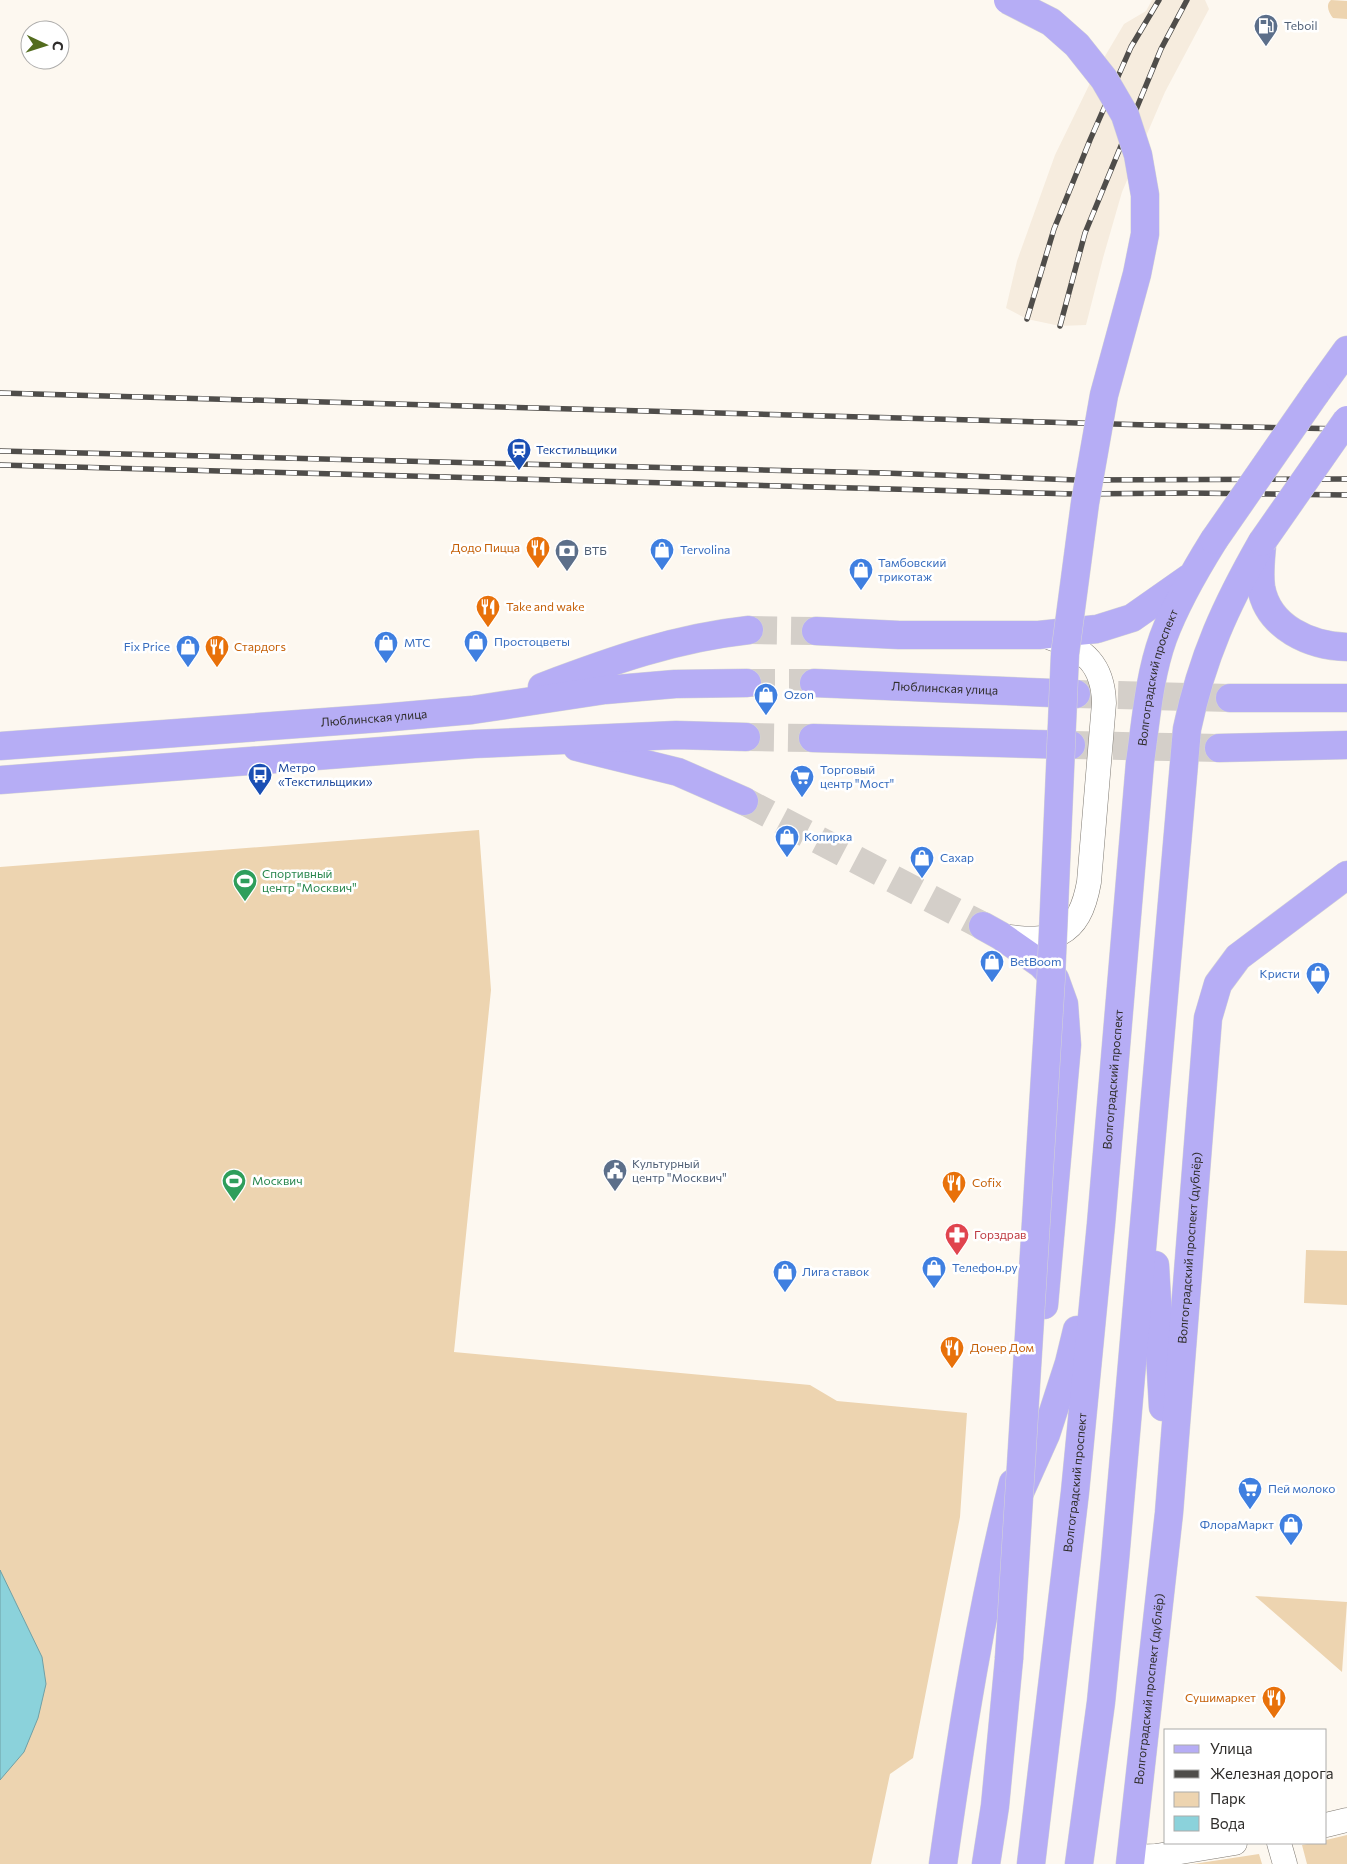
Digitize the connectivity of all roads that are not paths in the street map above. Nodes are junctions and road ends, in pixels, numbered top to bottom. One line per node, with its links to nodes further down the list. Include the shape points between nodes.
1 (1008, 0): 37 (main road, bridge, via 1051,22 1078,45 1104,79 1125,115 1146,195 1137,274 1104,395 1085,503 1065,654 1051,978 1008,1659 995,1806)
2 (1347, 350): 5 (main road, Волгоградский проспект, bridge)
3 (1347, 420): 4 (main road, bridge)
4 (1262, 542): 9 (main road, via 1261,589 1270,610 1283,626 1298,636); 27 (main road, via 1221,619 1205,658 1187,729)
5 (1192, 575): 8 (main road, via 1132,618 1097,629); 28 (main road, Волгоградский проспект, via 1163,640 1151,687 1141,752)
6 (749, 630): 15 (main road, via 657,647)
7 (816, 631): 8 (main road, via 899,635)
8 (1039, 635): 26 (street, via 1080,650 1092,662 1104,687 1089,882 1079,917 1066,930 1051,938 1030,940)
9 (1347, 647)
10 (748, 682): 15 (main road, Люблинская улица, via 605,690)
11 (814, 683): 12 (main road, Люблинская улица)
12 (1076, 694)
13 (1230, 698): 14 (main road)
14 (1347, 698)
15 (492, 706): 21 (main road, Люблинская улица, via 381,718)
16 (746, 737): 18 (main road, via 676,735)
17 (813, 738): 19 (main road)
18 (551, 740): 23 (main road); 24 (main road, via 678,772)
19 (1071, 745)
20 (1347, 745): 22 (main road)
21 (0, 746)
22 (1219, 748)
23 (0, 780)
24 (744, 801)
25 (1347, 875): 29 (main road, Волгоградский проспект (дублёр), via 1238,957 1218,984 1208,1018)
26 (992, 931): 30 (main road, via 1041,964 1055,979 1064,1004 1067,1045 1034,1403)
27 (1150, 1170): 29 (main road, Волгоградский проспект (дублёр)); 39 (main road, via 1103,1684)
28 (1101, 1224): 30 (main road, via 1069,1363 1046,1434); 38 (main road, Волгоградский проспект, via 1074,1502)
29 (1170, 1513): 35 (main road, Волгоградский проспект (дублёр))
30 (999, 1536): 36 (main road, via 977,1646)
31 (1347, 1820): 32 (street)
32 (1327, 1825)
33 (1229, 1844): 35 (street)
34 (1279, 1844): 40 (street)
35 (1131, 1860)
36 (943, 1864)
37 (986, 1864)
38 (1031, 1864)
39 (1079, 1864)
40 (1285, 1864)

